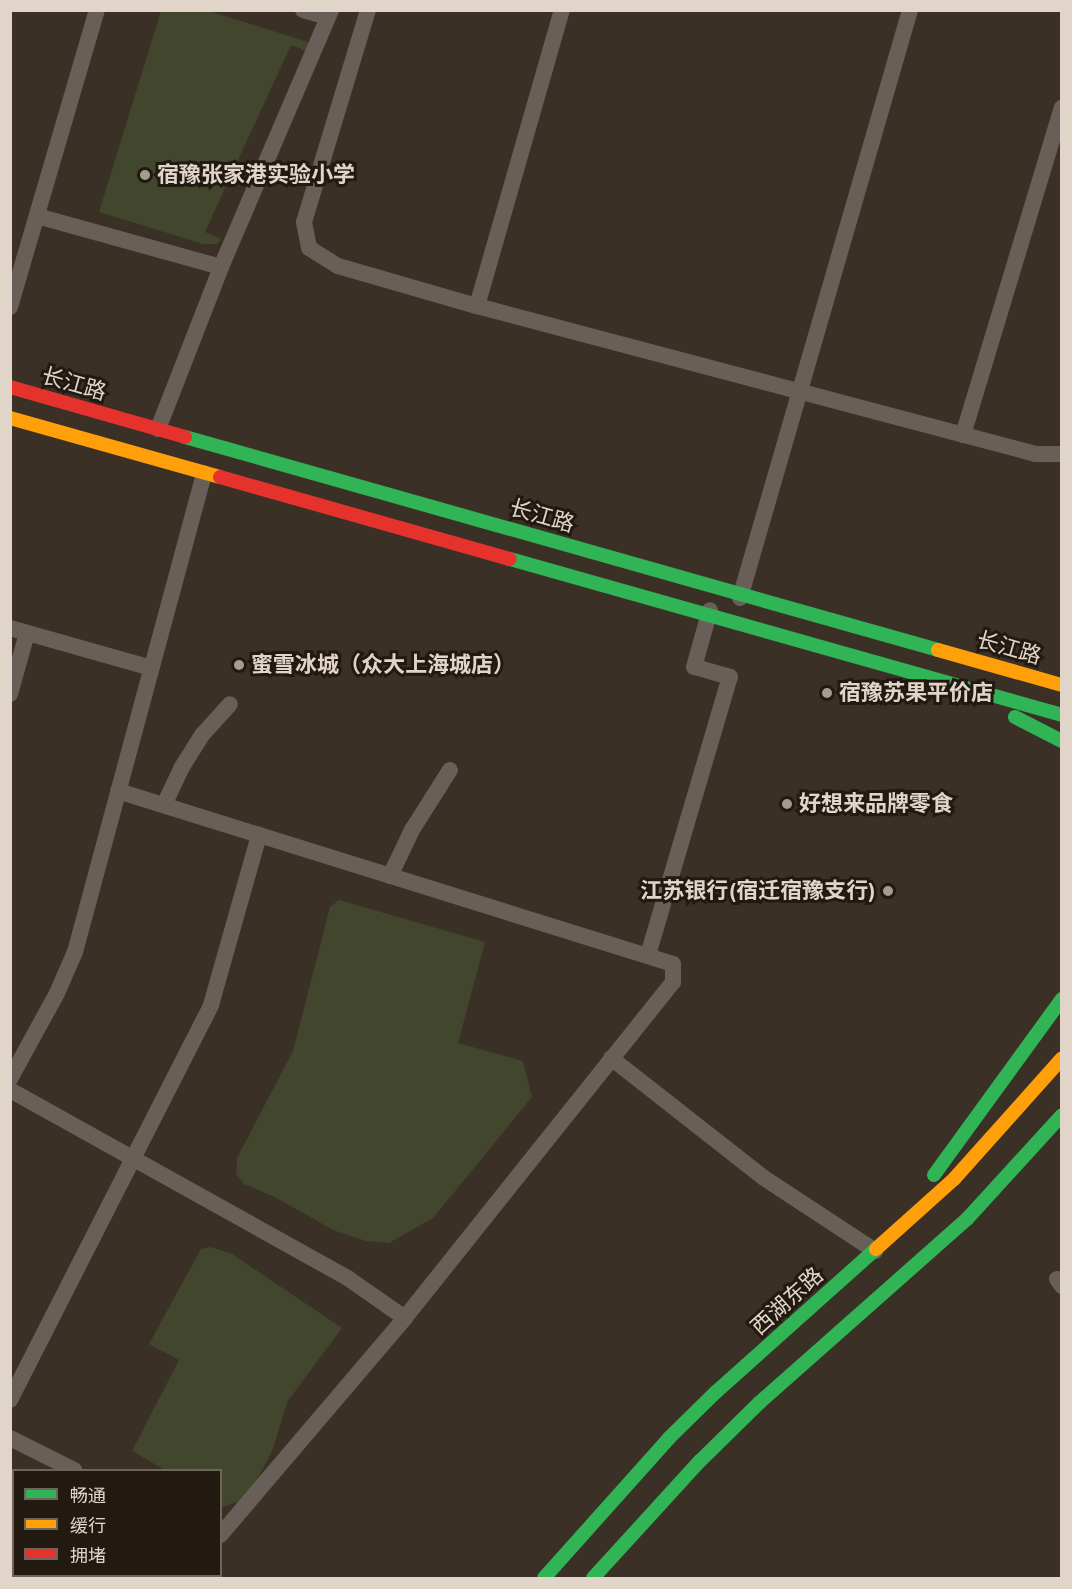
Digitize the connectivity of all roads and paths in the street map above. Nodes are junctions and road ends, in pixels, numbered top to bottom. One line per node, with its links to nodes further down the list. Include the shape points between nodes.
1 (97, 10): 8 (lane)
2 (303, 10): 6 (lane)
3 (368, 10): 10 (lane, via 304,222 309,248 338,266)
4 (562, 10): 10 (lane)
5 (910, 10): 13 (lane)
6 (329, 14): 9 (lane)
7 (1062, 108): 16 (lane)
8 (37, 216): 9 (lane); 11 (lane)
9 (221, 267): 15 (lane)
10 (477, 306): 13 (lane)
11 (10, 307)
12 (10, 387): 15 (street, 长江路)
13 (800, 392): 16 (lane); 20 (lane)
14 (10, 418): 18 (street)
15 (159, 429): 19 (street, 长江路)
16 (963, 435): 17 (lane, via 1036,454)
17 (1062, 454)
18 (204, 473): 21 (street); 25 (lane)
19 (716, 587): 20 (street, 长江路); 21 (lane)
20 (741, 594): 22 (lane); 27 (street, 长江路)
21 (709, 615): 22 (street); 37 (lane, via 694,667 730,676)
22 (733, 622): 26 (street)
23 (10, 628): 24 (lane)
24 (27, 633): 25 (lane); 28 (lane)
25 (152, 668): 33 (lane)
26 (894, 668): 30 (street); 31 (street, via 1031,724)
27 (1062, 685)
28 (10, 694)
29 (230, 704): 34 (lane, via 203,734)
30 (1062, 715)
31 (1062, 741)
32 (450, 770): 36 (lane, via 412,831)
33 (118, 791): 34 (lane); 41 (lane, via 75,952)
34 (164, 805): 35 (lane)
35 (259, 835): 36 (lane); 45 (lane, via 211,1005)
36 (390, 876): 37 (lane)
37 (648, 956): 39 (lane, via 673,964 673,981)
38 (1062, 999): 47 (street)
39 (611, 1058): 47 (lane, via 765,1178); 48 (lane)
40 (1062, 1058): 47 (street, 西湖东路, via 954,1179)
41 (10, 1079)
42 (10, 1090): 45 (lane)
43 (1062, 1115): 46 (street)
44 (1062, 1128): 46 (street)
45 (133, 1158): 48 (lane, via 349,1279); 49 (lane)
46 (967, 1219): 54 (street, via 759,1403)
47 (879, 1247): 53 (street, 西湖东路, via 669,1438)
48 (405, 1317): 52 (lane)
49 (10, 1400)
50 (10, 1438): 51 (lane)
51 (72, 1469)
52 (222, 1533)
53 (544, 1578)
54 (593, 1578)

